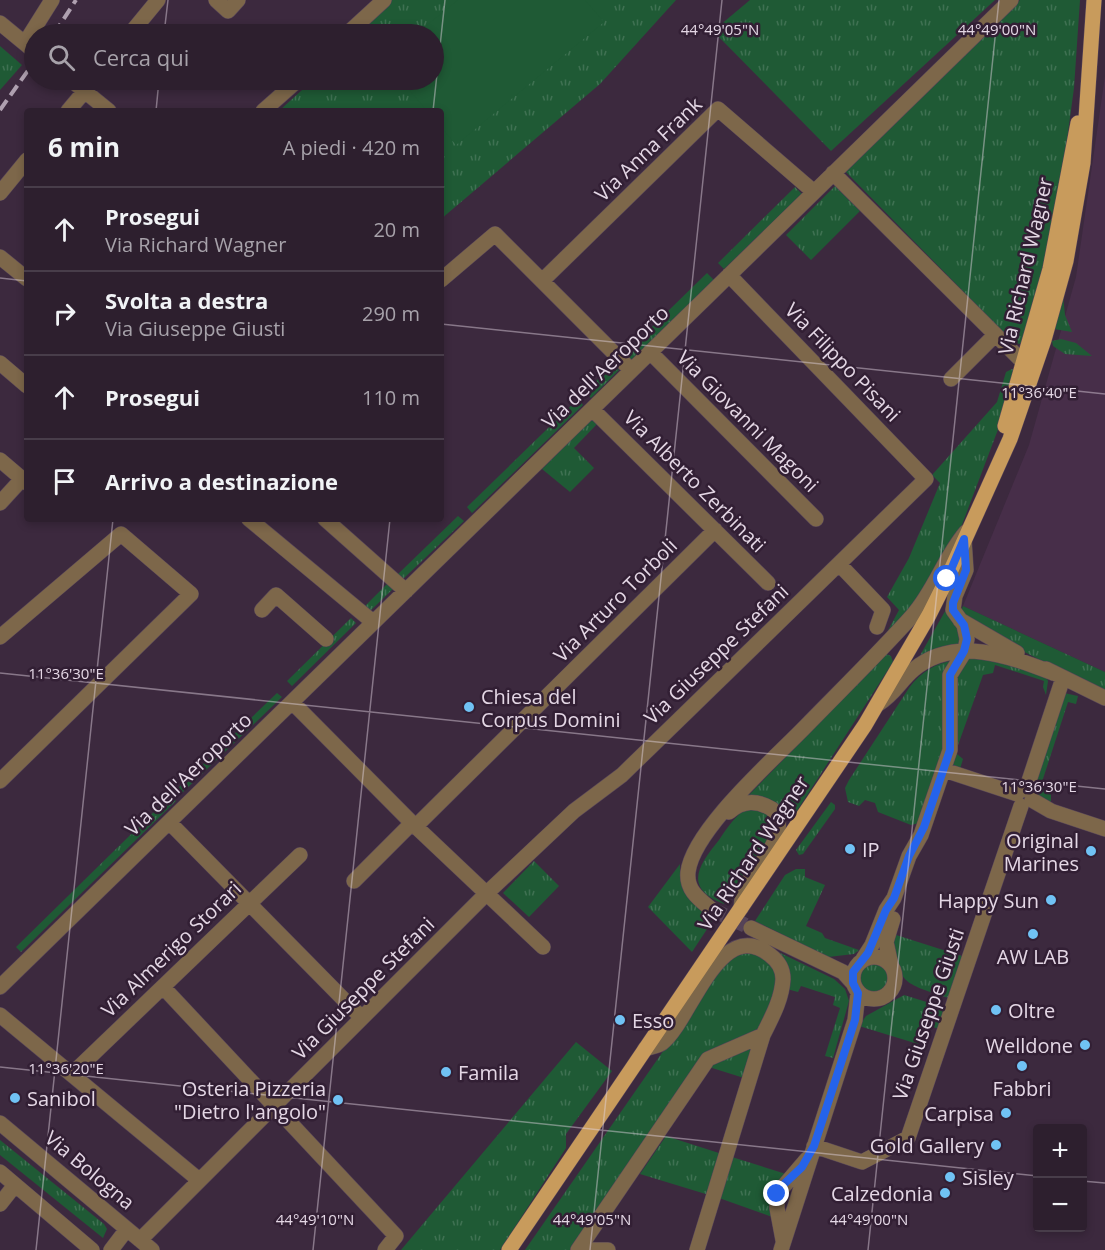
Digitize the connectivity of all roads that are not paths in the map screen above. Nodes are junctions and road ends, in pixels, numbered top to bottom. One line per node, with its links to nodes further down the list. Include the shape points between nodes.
1 (52, 0): 9 (street)
2 (158, 0): 10 (street)
3 (216, 0): 4 (street, via 228,11)
4 (237, 0)
5 (384, 0): 11 (street)
6 (1011, 0): 21 (street, Via dell'Aeroporto)
7 (1094, 0): 13 (main road, Via Richard Wagner)
8 (0, 23): 12 (street)
9 (41, 24)
10 (138, 24)
11 (357, 24)
12 (24, 42)
13 (1088, 79): 32 (main road, Via Richard Wagner, via 1052,261); 38 (main road, Via Richard Wagner, via 1083,164 1066,261 1019,416)
14 (85, 90): 17 (street)
15 (93, 90): 18 (street)
16 (287, 90): 19 (street)
17 (70, 108)
18 (107, 108)
19 (266, 108)
20 (24, 166): 23 (street)
21 (833, 173): 22 (street, Via dell'Aeroporto); 29 (street)
22 (814, 192): 25 (street, Via dell'Aeroporto); 28 (street, Via Anna Frank, via 718,109)
23 (0, 193)
24 (0, 257): 26 (street)
25 (729, 275): 30 (street, Via dell'Aeroporto); 39 (street, Via Filippo Pisani)
26 (24, 277)
27 (444, 277): 28 (street, via 495,234)
28 (542, 281): 33 (street)
29 (995, 335): 32 (street); 34 (street)
30 (650, 352): 33 (street, Via dell'Aeroporto); 42 (street, Via Giovanni Magoni)
31 (0, 363): 35 (street)
32 (1024, 363): 38 (main road, Via Richard Wagner)
33 (631, 370): 36 (street, Via dell'Aeroporto)
34 (951, 379)
35 (24, 383)
36 (592, 409): 45 (street, Via Alberto Zerbinati); 49 (street, Via dell'Aeroporto)
37 (0, 460): 40 (street)
38 (998, 462): 46 (main road, Via Richard Wagner)
39 (926, 479): 47 (street, Via Giuseppe Stefani)
40 (24, 481): 41 (street)
41 (0, 503)
42 (816, 519)
43 (253, 522): 52 (street)
44 (328, 522): 49 (street)
45 (715, 530): 48 (street, Via Alberto Zerbinati); 65 (street, Via Arturo Torboli)
46 (967, 533): 51 (street, via 966,570 953,603); 60 (main road, Via Richard Wagner, via 929,615); 66 (street, via 949,553 913,615)
47 (839, 564): 53 (street, via 883,610); 70 (street, Via Giuseppe Stefani, via 622,775 574,811)
48 (768, 583)
49 (406, 591): 52 (street, Via dell'Aeroporto)
50 (262, 610): 55 (street, via 276,595)
51 (958, 619): 56 (street, via 967,632); 57 (street)
52 (373, 622): 59 (street, Via dell'Aeroporto)
53 (877, 627)
54 (0, 637): 62 (street, via 121,534 191,594)
55 (326, 639)
56 (964, 651): 57 (street, via 991,652); 60 (street, via 942,655 913,670 893,694); 61 (street, via 950,675 950,750)
57 (1058, 676): 58 (street); 63 (street, Via Giuseppe Giusti)
58 (1105, 698)
59 (292, 702): 64 (street, Via dell'Aeroporto); 65 (street)
60 (877, 705): 73 (main road, Via Richard Wagner)
61 (944, 770): 63 (street); 71 (street)
62 (2, 776)
63 (1024, 797): 67 (street, via 1051,811); 92 (street, Via Giuseppe Giusti, via 909,1138 862,1162)
64 (169, 822): 72 (street); 80 (street, Via dell'Aeroporto)
65 (414, 824): 69 (street, Via Arturo Torboli); 70 (street)
66 (715, 824): 73 (street, via 734,807 748,802 767,806 777,814 777,834 744,887); 74 (street, via 698,846 688,872 692,892)
67 (1105, 829)
68 (300, 855): 72 (street, Via Almerigo Storari)
69 (354, 881)
70 (488, 892): 76 (street); 85 (street, Via Giuseppe Stefani)
71 (894, 898): 77 (street); 79 (street, via 886,942)
72 (250, 903): 81 (street, Via Almerigo Storari); 85 (street)
73 (741, 908): 88 (main road, Via Richard Wagner)
74 (711, 909)
75 (751, 928): 78 (street)
76 (543, 947)
77 (862, 961): 78 (street, via 841,967); 79 (street, via 876,957); 82 (street, via 853,972)
78 (824, 963): 82 (street, via 843,972)
79 (891, 965): 83 (street, via 895,984 886,996)
80 (0, 987)
81 (163, 987): 89 (street, Via Almerigo Storari); 90 (street)
82 (855, 988): 83 (street, via 866,998); 86 (street)
83 (878, 999): 86 (street)
84 (0, 1015): 89 (street)
85 (362, 1018): 90 (street, Via Giuseppe Stefani)
86 (855, 1020): 92 (street)
87 (763, 1035): 88 (street, via 778,1005 782,971 767,952 742,947 722,957 663,1042); 104 (street, via 708,1059); 107 (street)
88 (645, 1049): 103 (main road, Via Richard Wagner)
89 (72, 1074): 94 (street)
90 (274, 1106): 94 (street, Via Giuseppe Stefani); 102 (street, via 396,1236)
91 (0, 1123): 97 (street, Via Bologna)
92 (814, 1146): 99 (street, via 802,1167 777,1194)
93 (0, 1172): 95 (street)
94 (199, 1180): 98 (street, Via Giuseppe Stefani)
95 (15, 1185): 96 (street); 100 (street)
96 (0, 1204)
97 (127, 1229): 98 (street, Via Bologna); 101 (street)
98 (146, 1245)
99 (782, 1247)
100 (92, 1250)
101 (111, 1250)
102 (384, 1250)
103 (509, 1250)
104 (578, 1250)
105 (585, 1250): 106 (street)
106 (608, 1250)
107 (696, 1250)

